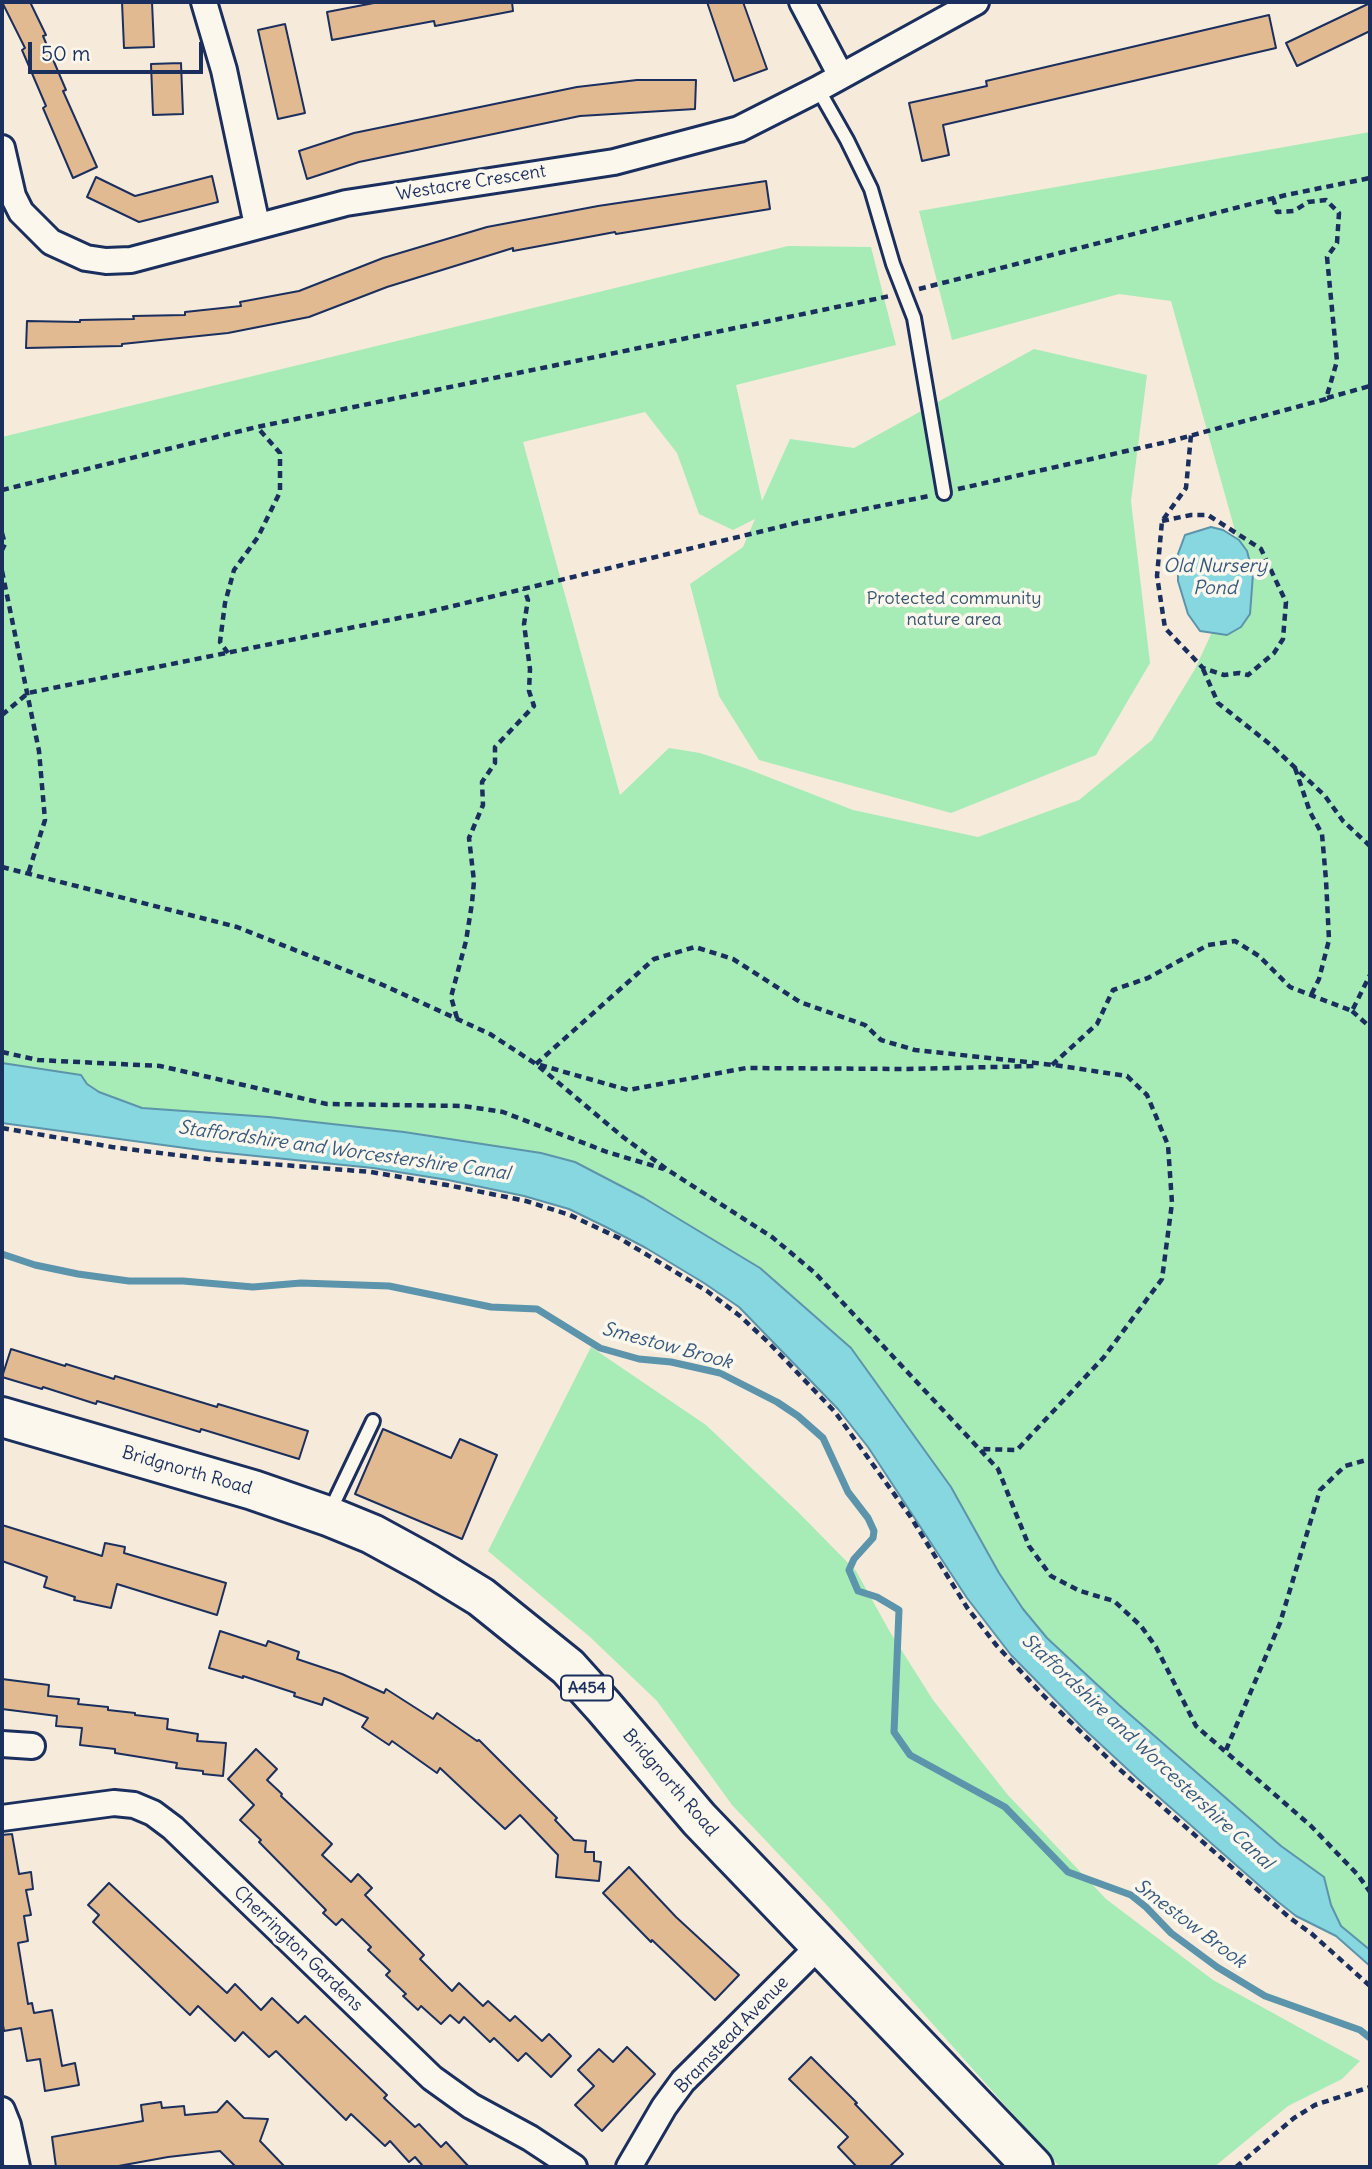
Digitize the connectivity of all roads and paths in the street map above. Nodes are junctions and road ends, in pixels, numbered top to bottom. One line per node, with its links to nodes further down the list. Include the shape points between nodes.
1 (802, 2): 4 (street)
2 (976, 2): 4 (street, Westacre Crescent)
3 (207, 3): 9 (street)
4 (841, 76): 5 (street, Westacre Crescent)
5 (818, 89): 9 (street, Westacre Crescent, via 739,129 614,162 346,203); 10 (lane, via 871,189)
6 (2, 148): 9 (street, Westacre Crescent, via 21,212 51,242 86,258 131,260)
7 (1370, 178): 8 (path)
8 (1272, 198): 10 (path); 12 (path, via 1277,212 1326,200 1339,213 1338,243 1327,257 1336,361)
9 (257, 225)
10 (904, 293): 13 (path); 16 (lane, via 914,318)
11 (1370, 386): 12 (path)
12 (1326, 399): 14 (path)
13 (257, 428): 15 (path); 22 (path, via 280,453 280,492 258,537 234,570 220,642)
14 (1191, 435): 16 (path); 17 (path, via 1186,488)
15 (2, 490)
16 (944, 492): 21 (path)
17 (1162, 521): 23 (path, via 1157,576 1165,628); 23 (path, via 1208,515 1236,532 1261,549 1286,602 1283,639 1248,675 1224,675)
18 (2, 533): 19 (path)
19 (2, 550)
20 (2, 571): 24 (path)
21 (524, 589): 22 (path); 33 (path, via 529,691 534,706 495,747 495,763 482,782 483,805 469,838 472,903 451,997)
22 (228, 653): 24 (path)
23 (1203, 668): 26 (path, via 1217,703)
24 (28, 693): 25 (path); 29 (path, via 45,820)
25 (2, 715)
26 (1294, 767): 27 (path); 31 (path, via 1322,834 1326,880 1329,940)
27 (1370, 846)
28 (2, 867): 29 (path)
29 (28, 874): 33 (path, via 237,927)
30 (1370, 975): 32 (path)
31 (1311, 996): 32 (path); 37 (path, via 1290,987 1259,956 1235,941 1208,945 1147,978 1113,990 1097,1024)
32 (1352, 1011): 34 (path)
33 (457, 1019): 36 (path)
34 (1370, 1027)
35 (2, 1052): 39 (path, via 38,1060 160,1066 327,1104 463,1106 503,1112)
36 (536, 1064): 37 (path, via 628,1090 746,1068); 37 (path, via 654,959 695,947 733,959 800,1002 865,1025 881,1040 915,1050); 39 (path)
37 (1054, 1065): 42 (path, via 1127,1076 1147,1095 1168,1145 1172,1203 1162,1279 1104,1357 1017,1450)
38 (2, 1128): 51 (path, via 208,1159 371,1172 526,1201 619,1238 707,1291 769,1343 835,1412 910,1516 968,1609 1043,1695 1118,1768)
39 (668, 1170): 42 (path, via 772,1237 815,1273)
40 (2, 1417): 44 (highway, Bridgnorth Road / A454)
41 (373, 1421): 44 (lane)
42 (978, 1449): 47 (path, via 998,1469 1029,1546 1051,1576 1114,1601 1141,1626 1196,1726)
43 (1370, 1459): 47 (path, via 1346,1466 1320,1490 1280,1623)
44 (328, 1516): 50 (highway, Bridgnorth Road / A454, via 427,1563 481,1597 568,1668 699,1819)
45 (2, 1744): 46 (street)
46 (32, 1746)
47 (1226, 1751): 49 (path, via 1311,1826)
48 (2, 1818): 55 (street, Cherrington Gardens, via 114,1803 153,1813 432,2078)
49 (1370, 1892)
50 (821, 1944): 56 (street, Bramstead Avenue, via 683,2081); 57 (highway, Bridgnorth Road / A454)
51 (1370, 1986)
52 (1370, 2087): 58 (path, via 1315,2105)
53 (2, 2110): 54 (street)
54 (18, 2167)
55 (574, 2167)
56 (629, 2167)
57 (1033, 2167)
58 (1236, 2167)

